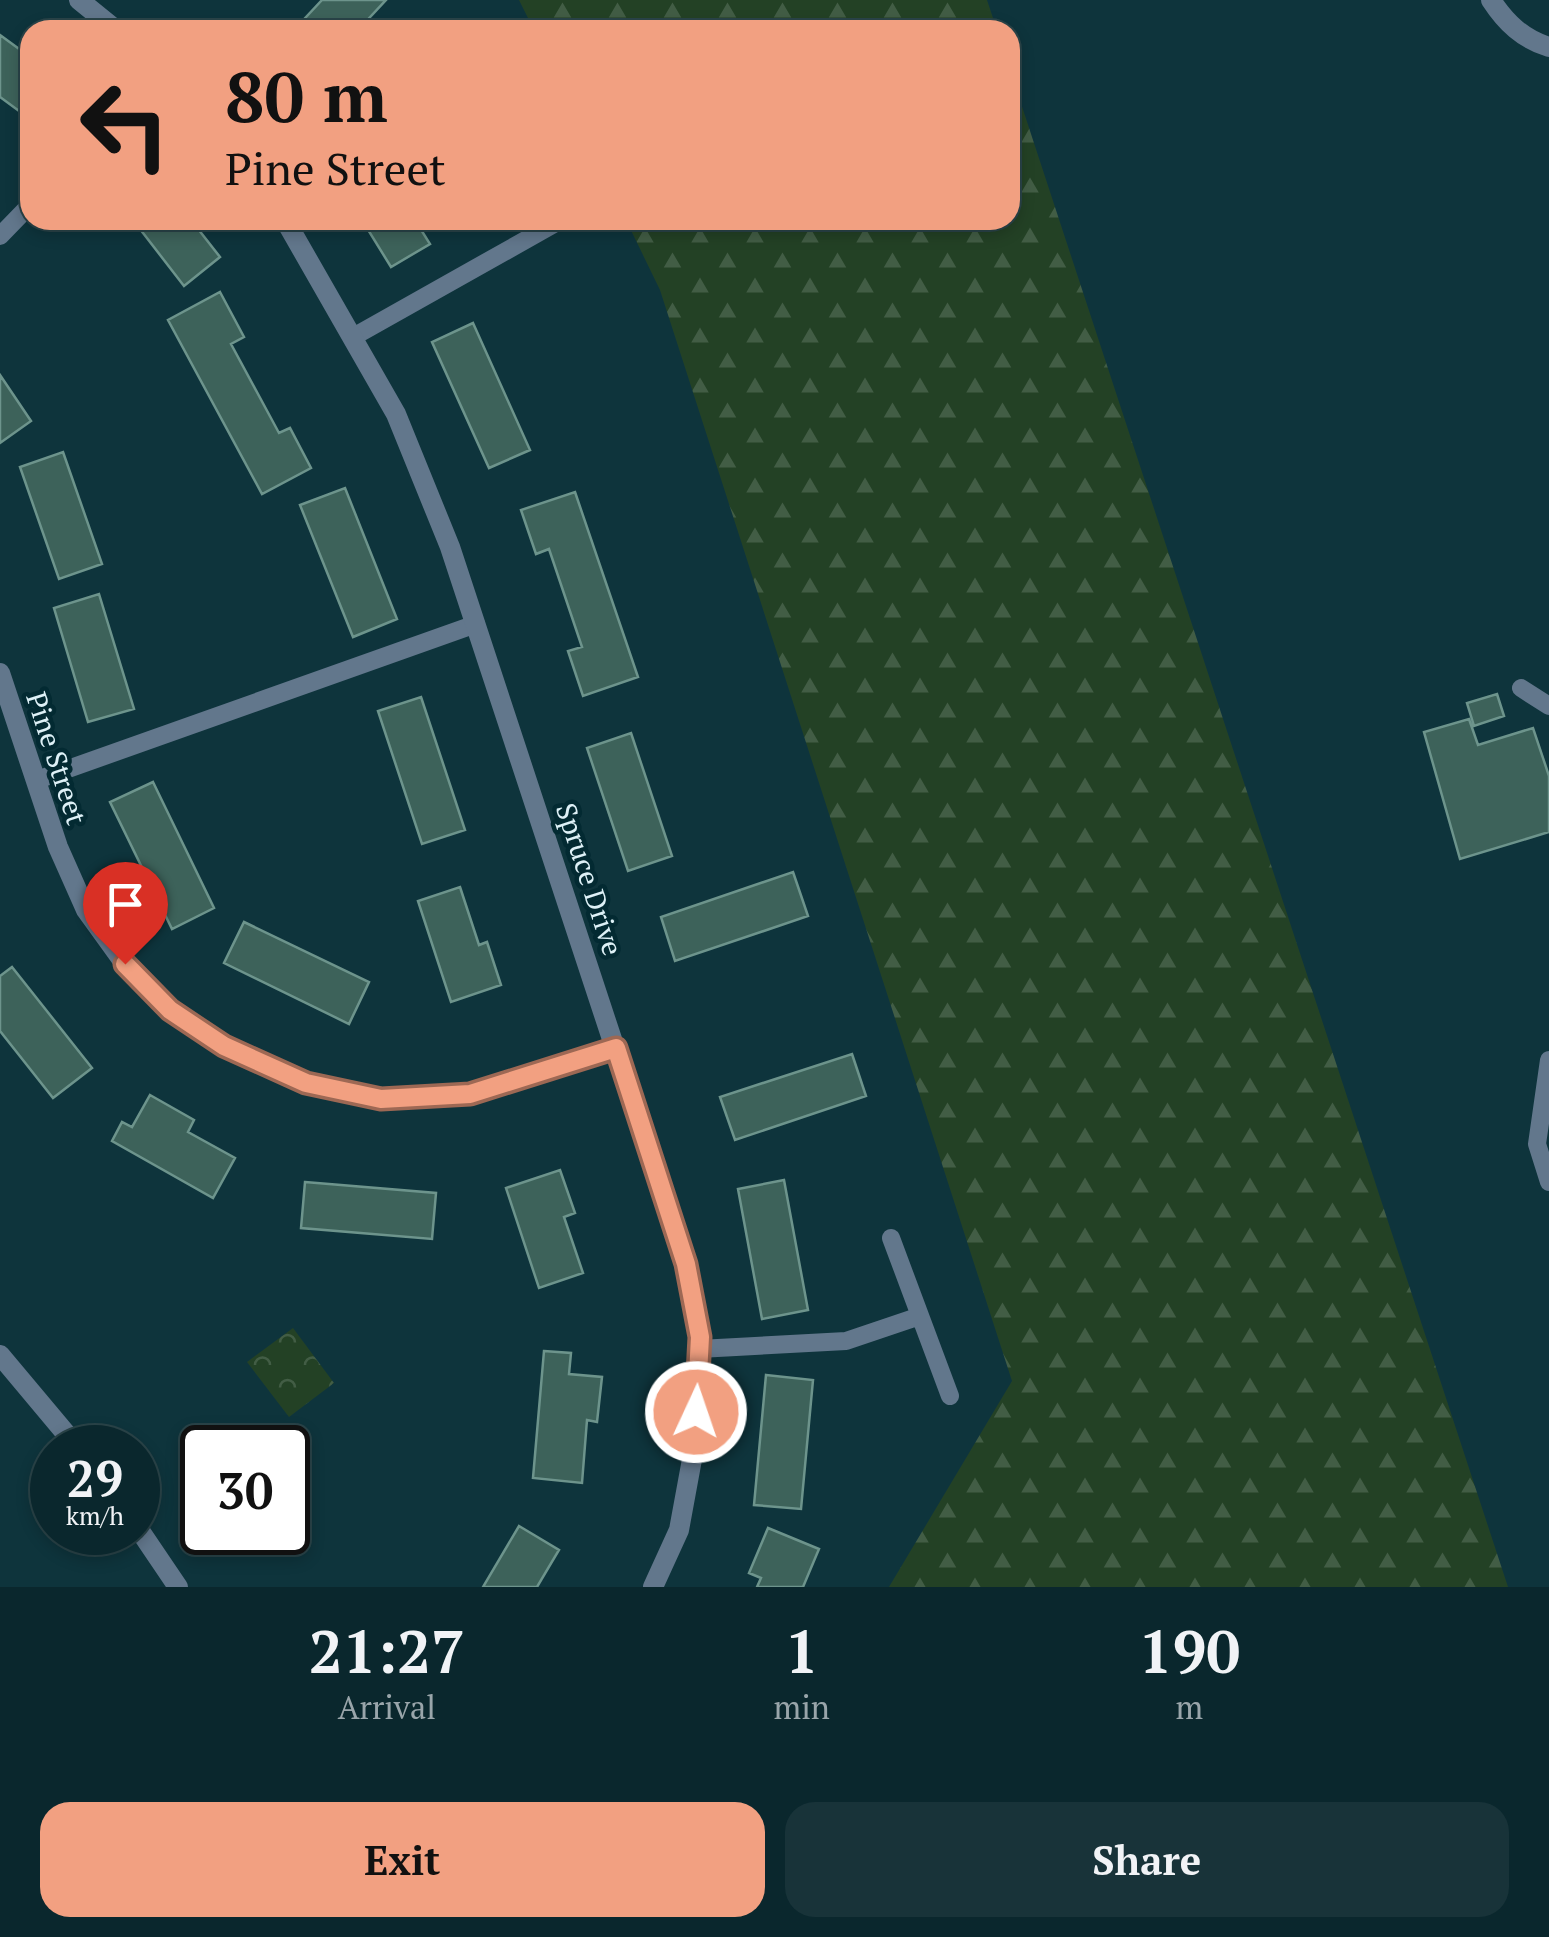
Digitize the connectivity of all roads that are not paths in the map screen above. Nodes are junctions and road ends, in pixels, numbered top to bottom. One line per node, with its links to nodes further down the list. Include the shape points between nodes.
1 (79, 0): 3 (street)
2 (1491, 0): 4 (street, via 1514,30)
3 (104, 20)
4 (1549, 47)
5 (20, 215): 8 (lane)
6 (291, 230): 9 (street, Spruce Drive)
7 (543, 230): 9 (lane)
8 (0, 236)
9 (353, 337): 10 (street, Spruce Drive, via 396,414)
10 (476, 624): 14 (lane); 15 (street, Spruce Drive)
11 (0, 672): 14 (street, Pine Street)
12 (1521, 688): 13 (lane)
13 (1549, 706)
14 (37, 780): 15 (street, Pine Street, via 86,910 159,998 224,1046 306,1083 381,1099 470,1094)
15 (616, 1048): 20 (street, Spruce Drive, via 686,1264)
16 (1549, 1060): 17 (lane, via 1537,1144)
17 (1549, 1182)
18 (891, 1238): 19 (lane)
19 (920, 1316): 20 (lane, via 846,1341); 22 (lane)
20 (699, 1350): 26 (street, Spruce Drive, via 695,1443 679,1530)
21 (0, 1356): 23 (street)
22 (950, 1396)
23 (58, 1425)
24 (156, 1555): 25 (street)
25 (178, 1587)
26 (653, 1587)

